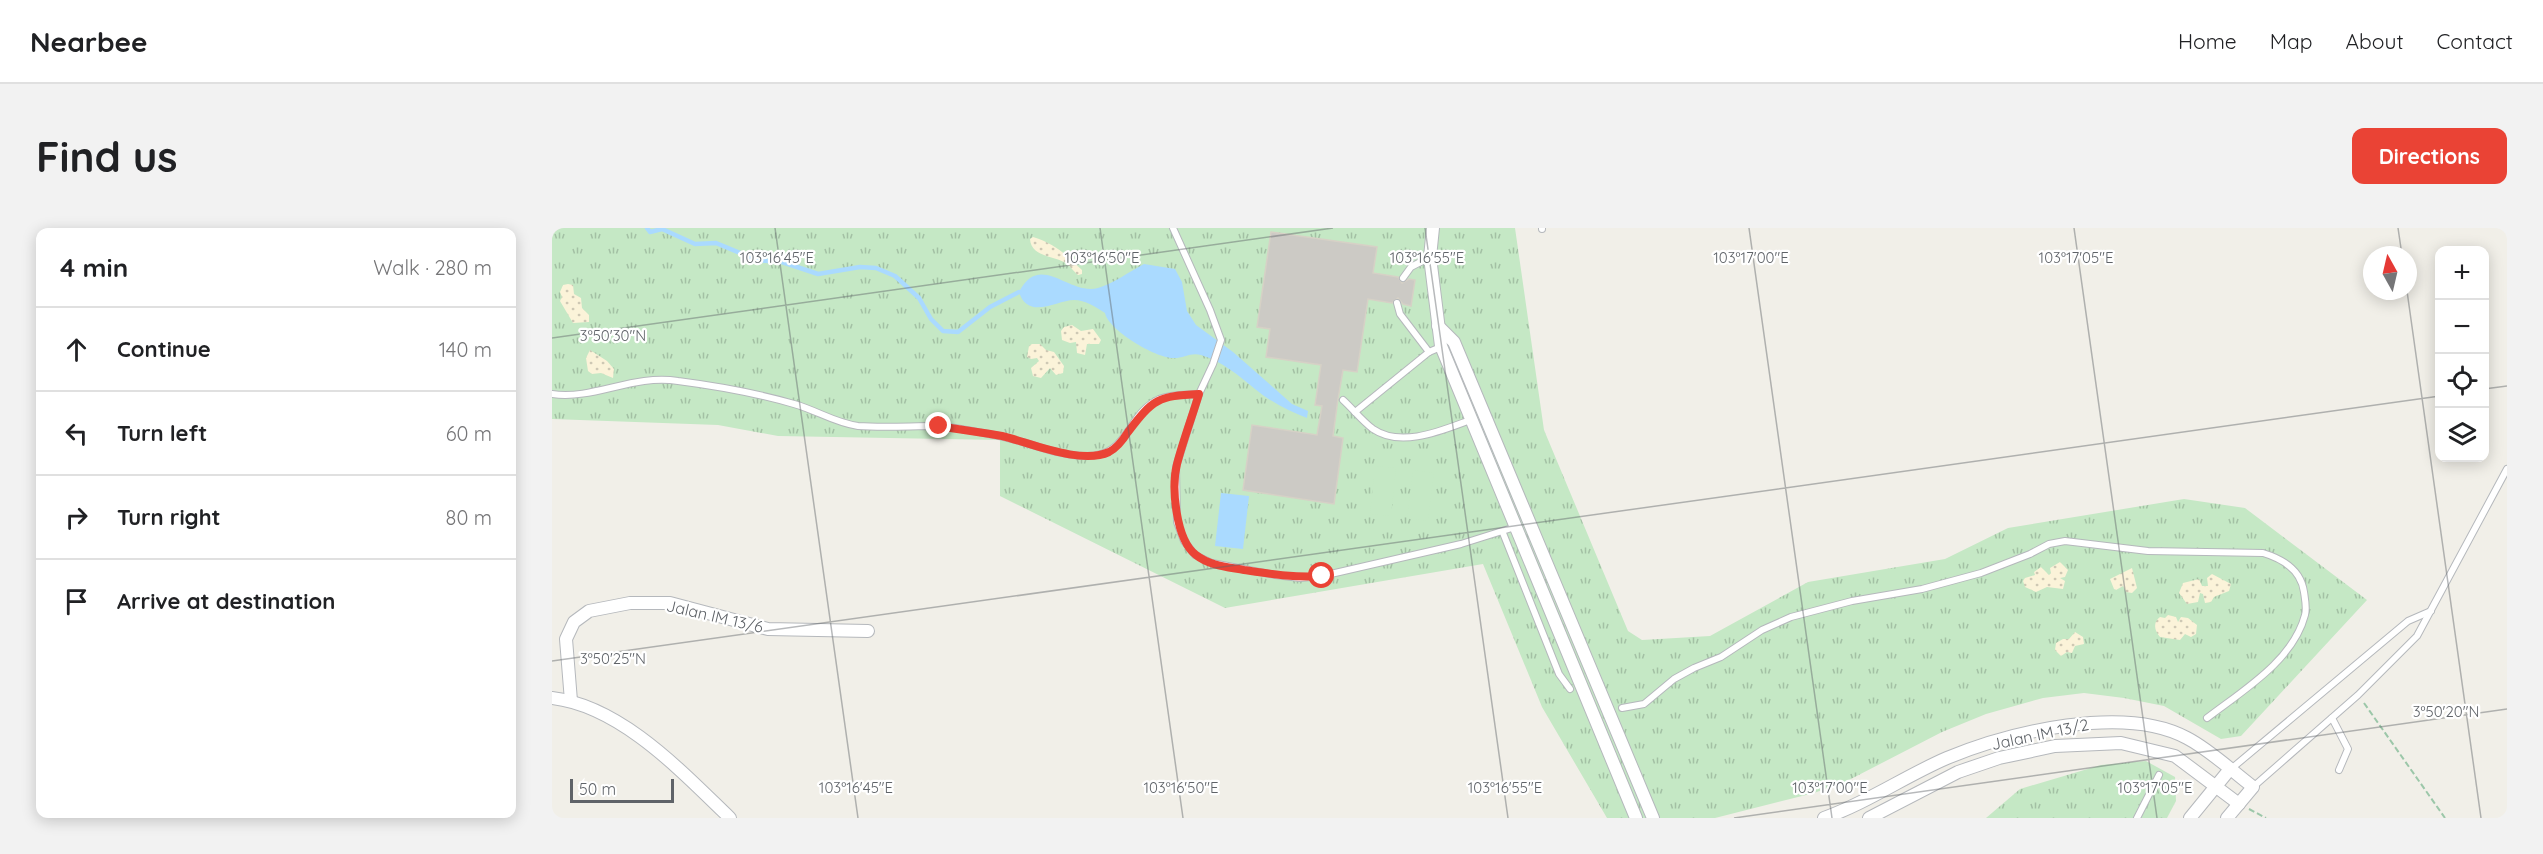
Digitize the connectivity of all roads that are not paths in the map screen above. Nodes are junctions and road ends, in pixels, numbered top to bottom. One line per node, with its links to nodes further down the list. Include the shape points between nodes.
1 (1173, 228): 11 (lane, via 1220,332 1213,364)
2 (1434, 228): 3 (street)
3 (1430, 257): 4 (lane, via 1411,267); 6 (street)
4 (1402, 278)
5 (1397, 303): 9 (lane, via 1400,314)
6 (1438, 326): 7 (street); 8 (street)
7 (1454, 342): 8 (lane); 14 (street)
8 (1441, 346): 9 (lane); 15 (street)
9 (1429, 352): 13 (lane)
10 (552, 394): 11 (lane, via 592,392 644,379 675,380 796,404 857,426 939,426 1082,456 1111,451 1157,400)
11 (1199, 394): 20 (lane, via 1176,467 1177,522 1195,555 1212,564 1300,578 1322,576)
12 (1342, 400): 13 (lane)
13 (1355, 412): 15 (lane, via 1375,430 1405,436 1434,434)
14 (1484, 416): 15 (lane); 17 (street)
15 (1471, 419): 18 (street)
16 (2507, 469): 23 (lane)
17 (1515, 492): 18 (street); 21 (street)
18 (1503, 496): 19 (street)
19 (1515, 527): 20 (lane); 22 (street)
20 (1503, 533): 25 (lane, via 1559,674)
21 (1559, 597): 22 (street); 39 (street)
22 (1546, 602): 38 (street)
23 (2431, 611): 30 (lane, via 2417,636); 31 (lane, via 2408,621)
24 (868, 631): 27 (street, Jalan IM 13/6, via 768,629 670,603 630,603 589,612 574,622 566,639)
25 (1570, 689)
26 (552, 698): 27 (street)
27 (571, 701): 37 (street, via 647,741)
28 (1622, 708): 29 (lane, via 1644,704 1674,679 1791,617 1981,573 2049,544 2064,541 2148,551 2263,553 2278,557 2301,579 2306,612 2301,626 2278,659)
29 (2207, 718)
30 (2332, 718): 32 (lane, via 2348,749); 35 (lane)
31 (2230, 769): 34 (street); 35 (street, Jalan IM 13/2); 40 (street, Jalan IM 13/2, via 2187,738 2157,726 2088,722 1991,743 1946,758 1851,809)
32 (2339, 770)
33 (2159, 775): 42 (lane)
34 (2216, 786): 36 (street, Jalan IM 13/2); 41 (street, Jalan IM 13/2, via 2175,756 2121,743 2055,746 1958,772); 43 (street)
35 (2253, 787): 36 (street)
36 (2239, 804): 44 (street)
37 (730, 818)
38 (1636, 818)
39 (1653, 818)
40 (1824, 818)
41 (1869, 818)
42 (2137, 818)
43 (2190, 818)
44 (2227, 818)

